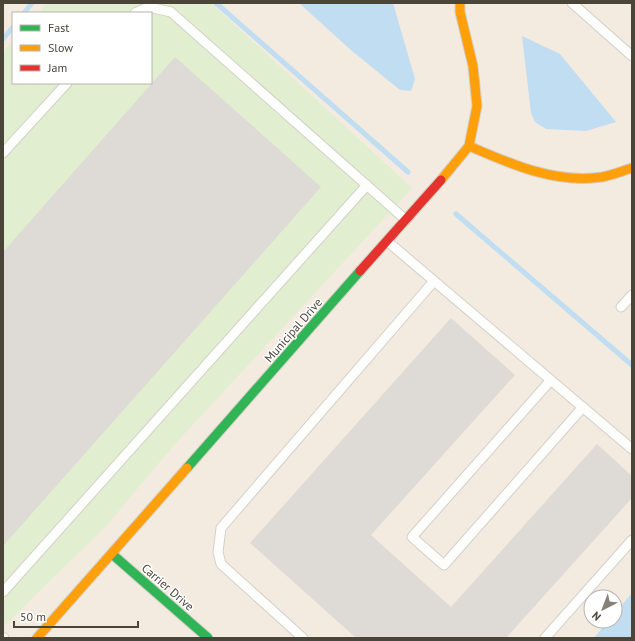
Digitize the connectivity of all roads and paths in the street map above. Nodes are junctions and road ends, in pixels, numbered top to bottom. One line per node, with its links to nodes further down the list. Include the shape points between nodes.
1 (460, 3): 6 (street, Municipal Drive, via 473,66 477,106)
2 (572, 3): 4 (lane)
3 (136, 12): 9 (lane, via 149,7 171,12)
4 (632, 56)
5 (66, 84): 7 (lane)
6 (469, 146): 8 (street, via 517,167 559,176 600,177); 10 (street, Municipal Drive)
7 (3, 153)
8 (632, 168)
9 (367, 185): 10 (lane); 20 (lane)
10 (406, 220): 11 (street, Municipal Drive)
11 (387, 241): 12 (lane); 19 (street, Municipal Drive)
12 (434, 281): 15 (lane); 23 (lane, via 222,528 218,552 221,564)
13 (632, 295): 14 (lane)
14 (622, 307)
15 (550, 380): 16 (lane); 16 (lane, via 412,537 444,565)
16 (583, 407): 17 (lane)
17 (632, 449)
18 (632, 540): 24 (lane)
19 (112, 554): 21 (street, Municipal Drive); 22 (street, Carrier Drive)
20 (3, 592)
21 (38, 638)
22 (208, 638)
23 (303, 638)
24 (545, 638)

